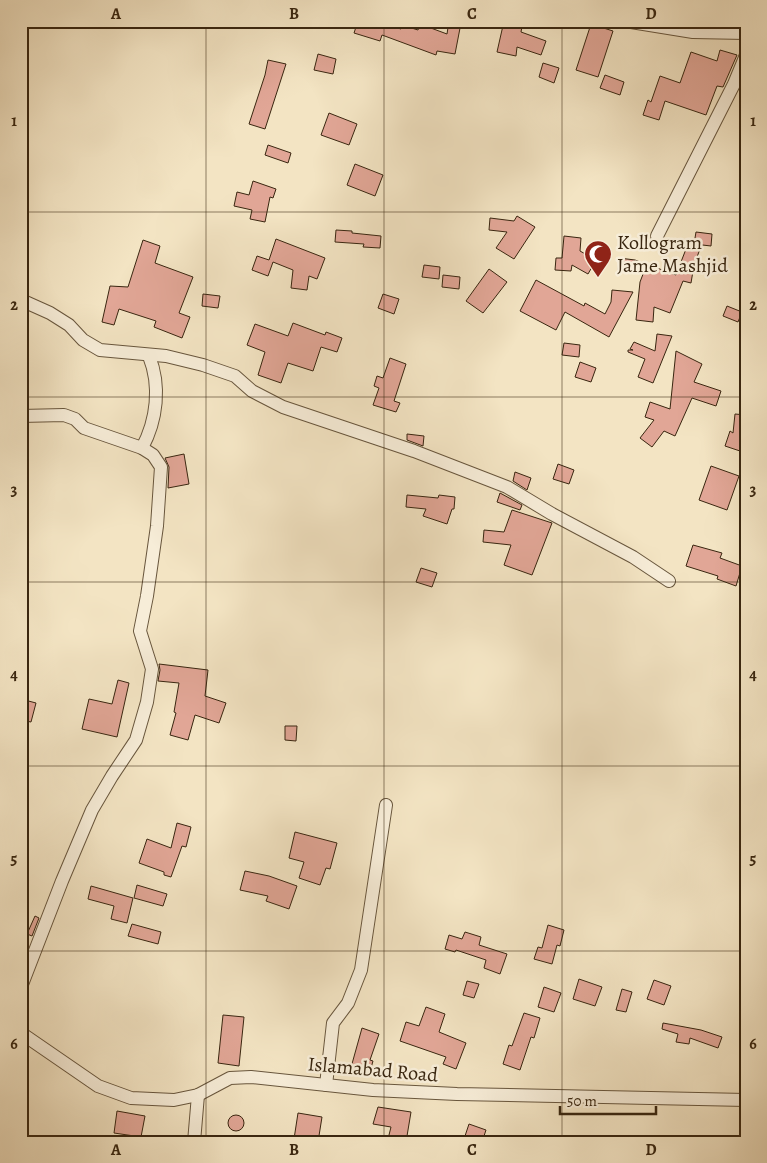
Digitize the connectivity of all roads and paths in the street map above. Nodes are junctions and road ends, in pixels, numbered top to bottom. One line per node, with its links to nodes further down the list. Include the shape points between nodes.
1 (625, 21): 2 (street, via 693,32)
2 (746, 33)
3 (746, 55): 4 (street)
4 (657, 236)
5 (21, 300): 6 (street, via 69,325 83,340 100,350)
6 (149, 356): 8 (street, via 156,372 156,408 151,433); 9 (street, via 166,356 235,376 252,391 283,407 414,451 507,487 633,557)
7 (21, 416): 8 (street, via 64,414 84,428)
8 (142, 448): 11 (street, via 153,455 161,467 157,526 140,631 152,670 147,702 136,740 92,810)
9 (669, 581)
10 (386, 805): 13 (street, via 361,970 348,1003 333,1023)
11 (21, 987)
12 (21, 1033): 14 (street, Islamabad Road, via 98,1086 131,1098 174,1100)
13 (326, 1085): 14 (street, Islamabad Road, via 251,1077 230,1078); 15 (street, Islamabad Road, via 457,1094)
14 (198, 1096): 16 (street)
15 (746, 1100)
16 (194, 1142)

